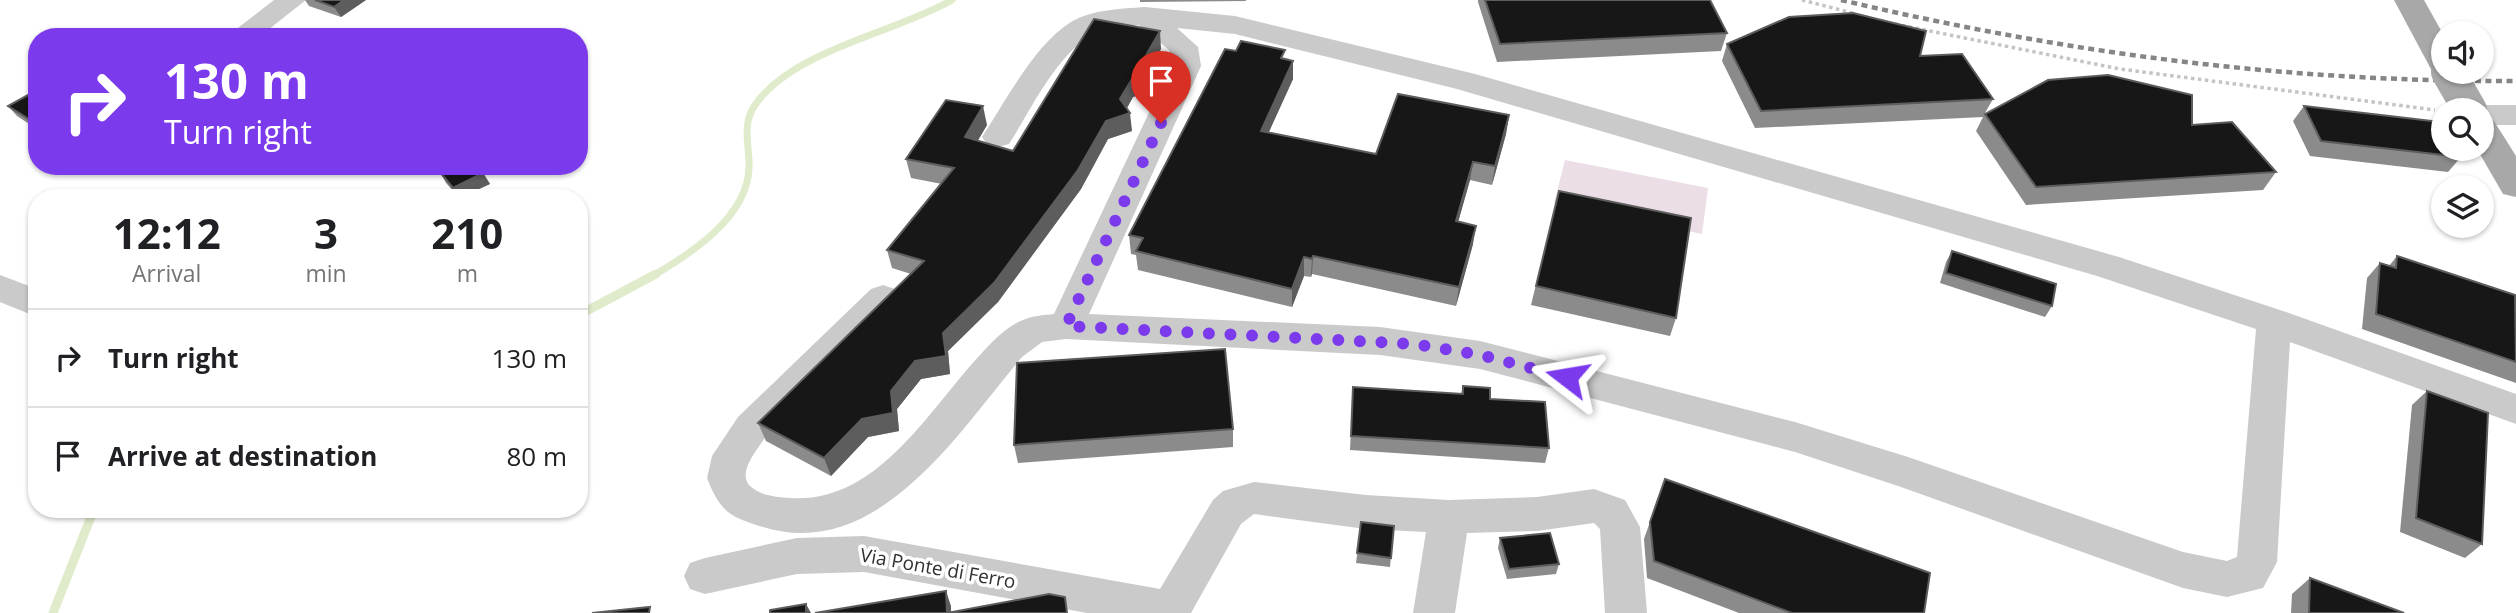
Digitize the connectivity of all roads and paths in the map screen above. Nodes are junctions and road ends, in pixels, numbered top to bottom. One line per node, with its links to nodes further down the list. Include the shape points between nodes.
1 (292, 0): 7 (street)
2 (1802, 0): 5 (path)
3 (2409, 0): 8 (main road)
4 (1146, 16): 12 (street, via 1104,19 1072,34 1043,66); 18 (street, via 1235,25 1421,69 2096,263); 19 (street, via 1183,47 1186,66)
5 (1867, 17)
6 (1889, 22): 9 (path, via 2120,69)
7 (253, 28)
8 (2431, 41)
9 (2431, 109)
10 (2494, 115): 11 (street)
11 (2516, 115)
12 (998, 137)
13 (2494, 149): 14 (main road)
14 (2516, 185)
15 (0, 288): 17 (street)
16 (883, 298): 19 (street, via 732,452 725,473 741,503 759,512 794,516 852,505 905,467 1015,341 1033,330)
17 (28, 300)
18 (2274, 321): 19 (street, via 2257,562 2248,575 2227,579 2183,570 1795,437 1480,355 1380,341); 20 (street)
19 (1066, 326)
20 (2516, 409)
21 (1448, 517): 23 (street, Via Ponte di Ferro, via 1264,498 1245,500 1227,512); 24 (street); 25 (street, Via Ponte di Ferro, via 1603,507 1620,527)
22 (705, 576): 23 (street, Via Ponte di Ferro, via 797,556 856,553)
23 (1170, 612)
24 (1434, 613)
25 (1626, 613)

